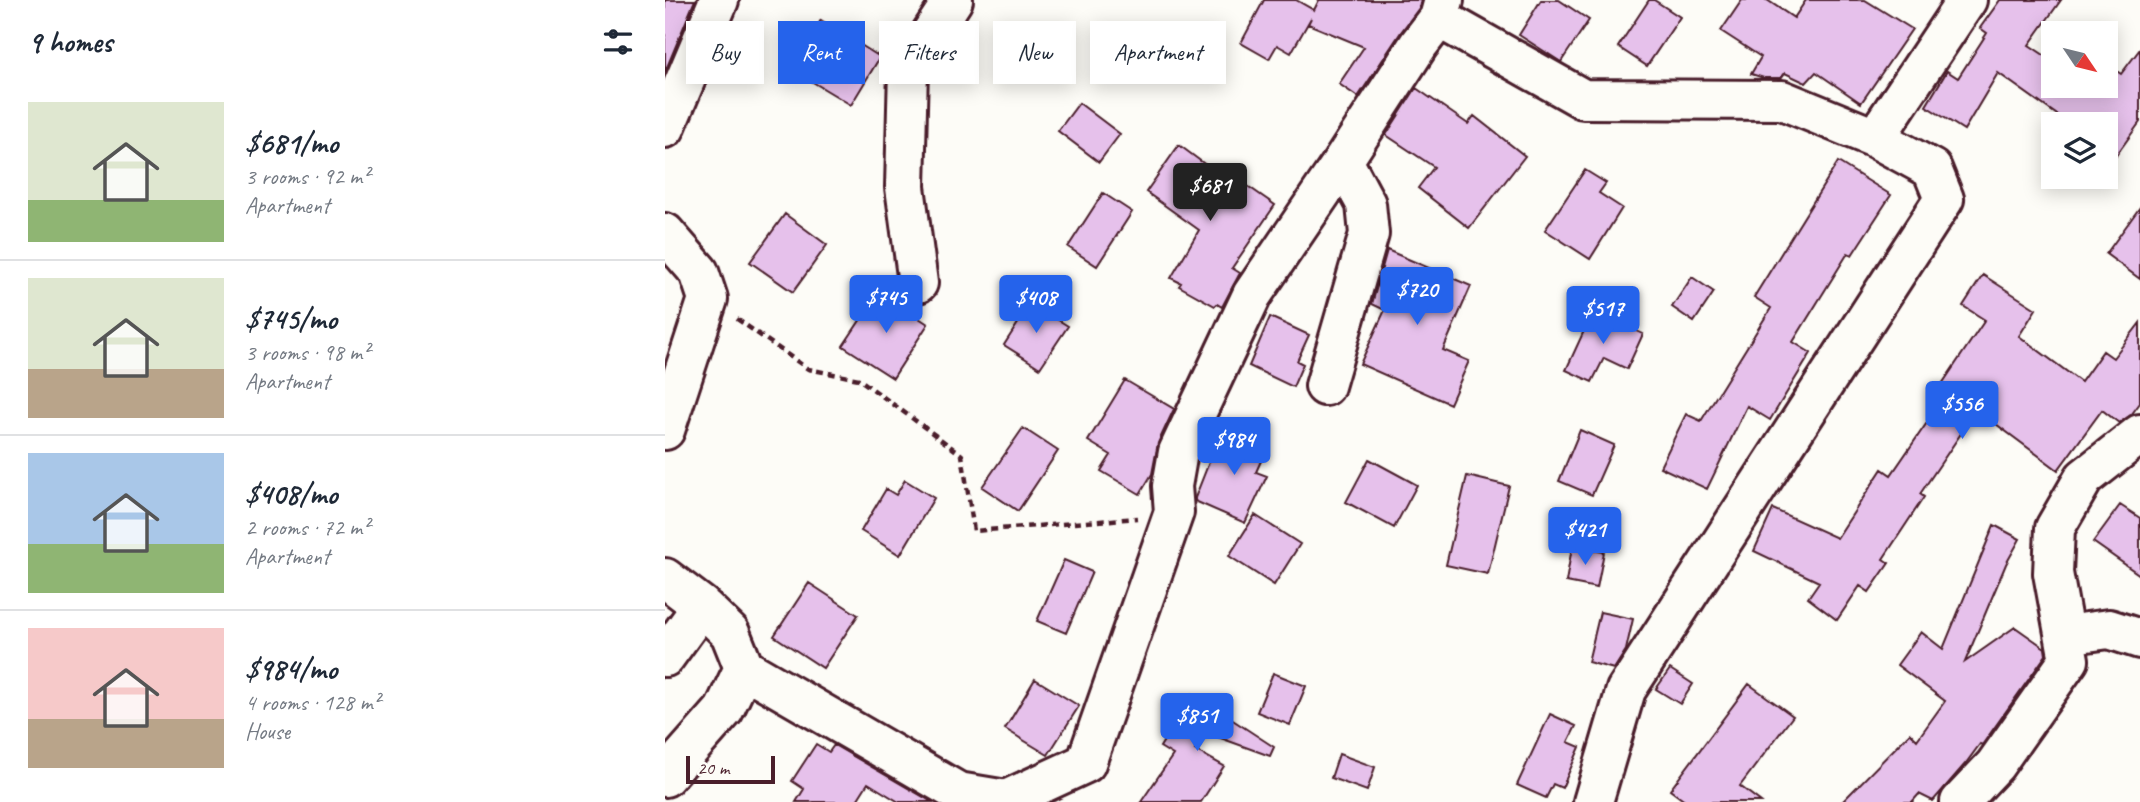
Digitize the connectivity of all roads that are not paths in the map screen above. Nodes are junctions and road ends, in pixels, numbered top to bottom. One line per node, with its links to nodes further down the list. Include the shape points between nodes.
1 (719, 0): 5 (street)
2 (953, 0): 9 (street, via 908,69 905,187)
3 (1967, 0): 6 (street)
4 (1441, 9): 6 (street, via 1583,100 1782,100); 7 (street)
5 (665, 128)
6 (1875, 138): 21 (street, via 1932,169 1944,199 1626,690)
7 (1343, 161): 10 (street, via 1366,204 1369,234); 20 (street, via 1252,295 1178,452 1172,486 1174,512 1086,763 1006,800)
8 (665, 233): 11 (street, via 699,272 708,299)
9 (918, 282)
10 (1325, 386)
11 (665, 430)
12 (2140, 434): 15 (street, via 2084,478 2055,528 2053,573)
13 (665, 578): 14 (street)
14 (702, 606): 17 (street); 18 (street, via 730,633)
15 (2065, 635): 16 (street, via 2109,629); 22 (street, via 2069,660 1995,765)
16 (2140, 639)
17 (665, 657)
18 (744, 668): 19 (street, via 724,710); 20 (street)
19 (665, 777)
20 (957, 797)
21 (1594, 802)
22 (1960, 802)

